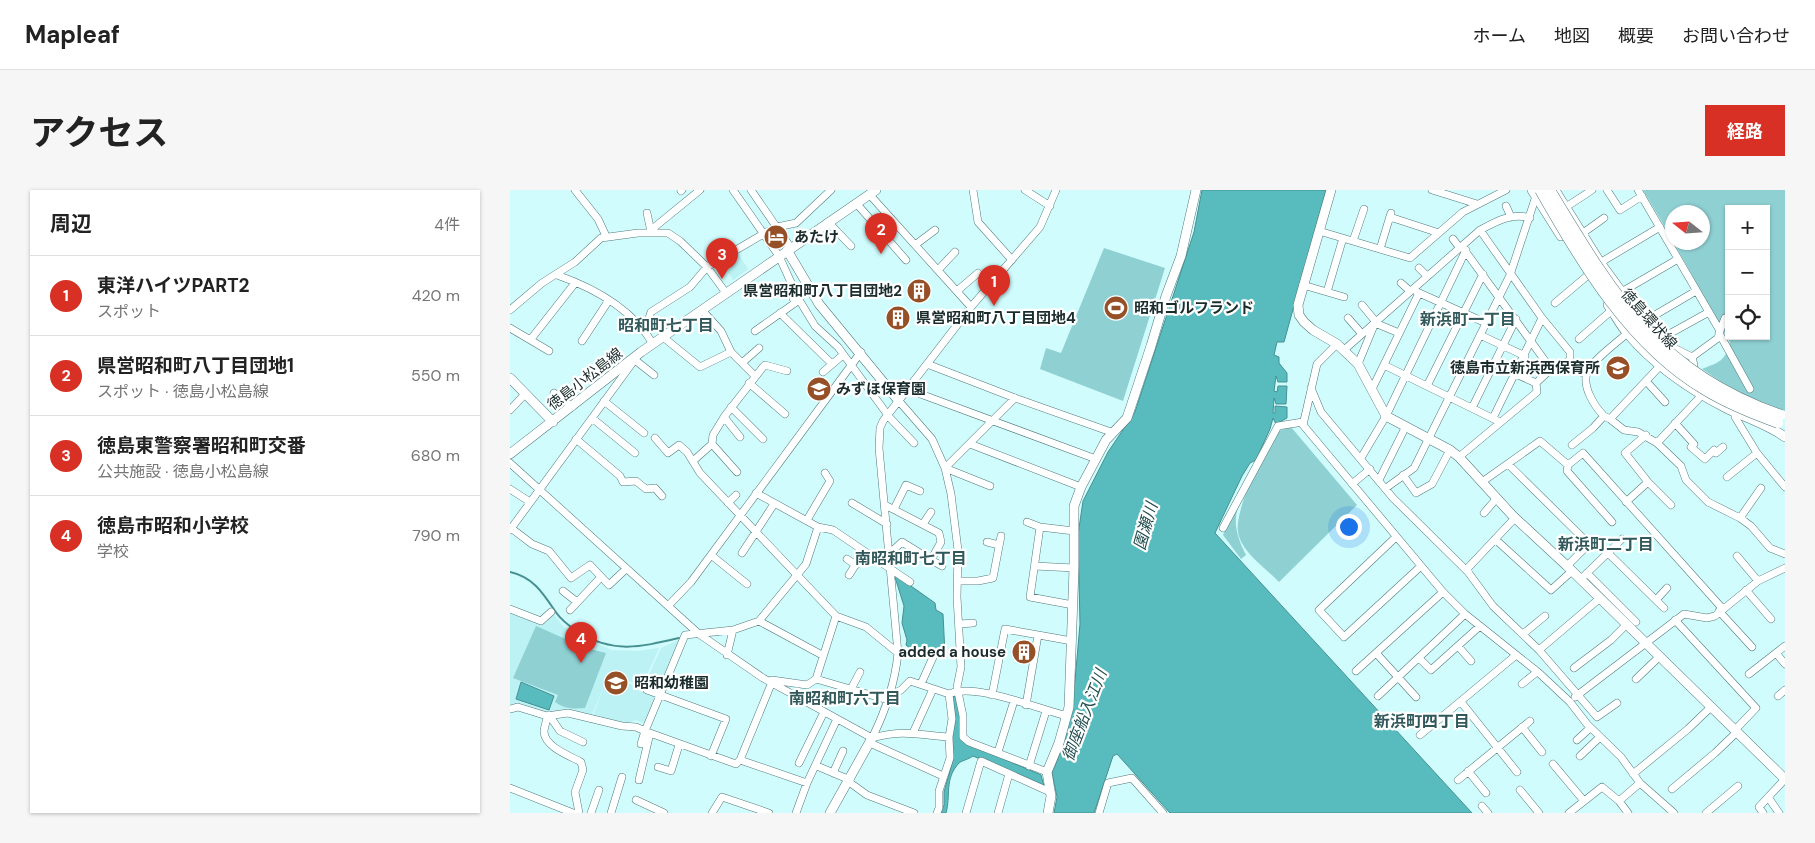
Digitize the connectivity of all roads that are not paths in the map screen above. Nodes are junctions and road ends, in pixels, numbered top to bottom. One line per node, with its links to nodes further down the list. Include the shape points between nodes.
1 (575, 190): 41 (street, via 598,219)
2 (700, 190): 36 (street)
3 (751, 190): 32 (street)
4 (830, 190): 32 (street, via 796,223)
5 (973, 190): 53 (street, via 978,222)
6 (1025, 190): 22 (street)
7 (1056, 190): 22 (street)
8 (1196, 190): 172 (street, via 1181,256 1126,418)
9 (1331, 190): 37 (street)
10 (1432, 190): 21 (street)
11 (1506, 190): 21 (street)
12 (1550, 190): 18 (main road, 徳島環状線, bridge, via 1610,285 1665,349 1715,386 1780,419 1740,408 1704,390 1647,344 1605,292)
13 (1556, 190): 24 (street)
14 (1592, 190): 24 (street)
15 (1607, 190): 19 (street, via 1620,210)
16 (738, 191): 38 (street)
17 (873, 192): 20 (street, 徳島小松島線); 45 (street)
18 (1536, 192): 28 (street); 29 (street)
19 (1640, 193): 33 (street)
20 (856, 203): 31 (street, 徳島小松島線); 52 (street)
21 (1478, 204): 39 (street, via 1463,212)
22 (1050, 206): 53 (street, via 1040,227)
23 (1506, 206): 27 (street)
24 (1566, 206): 29 (street); 40 (street)
25 (1364, 209): 44 (street)
26 (647, 213): 36 (street)
27 (1511, 217): 28 (street); 35 (street)
28 (1530, 218): 62 (street)
29 (1550, 218): 60 (street)
30 (1604, 218): 40 (street)
31 (828, 222): 46 (street); 50 (street, 徳島小松島線)
32 (777, 227): 38 (street); 50 (street)
33 (1660, 227): 51 (street); 54 (street)
34 (934, 230): 45 (street)
35 (1480, 230): 47 (street); 62 (street)
36 (651, 231): 41 (street); 55 (street, via 668,233)
37 (1319, 231): 42 (street); 66 (street)
38 (765, 233): 50 (street); 55 (street)
39 (1439, 233): 48 (street, via 1410,258); 48 (street, via 1390,215)
40 (1583, 233): 54 (street)
41 (606, 236): 61 (street)
42 (1343, 238): 44 (street); 70 (street)
43 (1453, 239): 47 (street)
44 (1353, 241): 48 (street)
45 (916, 245): 57 (street)
46 (851, 246)
47 (1462, 248): 59 (street); 63 (street); 77 (street)
48 (1380, 249)
49 (955, 252): 57 (street)
50 (782, 253): 72 (street, 徳島小松島線); 85 (street, via 784,274 795,303); 115 (street, via 819,304); 117 (street, via 798,298 815,326 838,346)
51 (1678, 259): 69 (street); 71 (street)
52 (906, 260)
53 (1012, 260): 80 (street)
54 (1601, 262): 60 (street); 71 (street)
55 (707, 267): 72 (street); 95 (street, via 690,287 651,312)
56 (1420, 268): 63 (street)
57 (938, 270): 67 (street)
58 (978, 273): 67 (street)
59 (1483, 274): 73 (street); 86 (street)
60 (1586, 274): 76 (street); 78 (street)
61 (557, 275): 64 (street); 81 (street, via 542,283)
62 (1510, 275): 73 (street); 88 (street)
63 (1427, 276): 68 (street)
64 (575, 283): 75 (street); 104 (street)
65 (1400, 283): 68 (street)
66 (1303, 285): 70 (street); 110 (street, via 1299,315 1313,330)
67 (957, 291): 80 (street)
68 (1414, 291): 77 (street); 92 (street); 98 (street)
69 (1696, 291): 84 (street); 91 (street)
70 (1327, 292): 74 (street)
71 (1622, 292): 76 (street); 91 (street)
72 (726, 293): 82 (street, 徳島小松島線)
73 (1499, 296): 90 (street); 93 (street)
74 (1344, 297)
75 (609, 300): 95 (street); 106 (street)
76 (1606, 302): 83 (street)
77 (1441, 303): 86 (street); 135 (street)
78 (1555, 303)
79 (1362, 305): 92 (street)
80 (971, 307): 124 (street)
81 (510, 310)
82 (702, 310): 102 (street, 徳島小松島線); 114 (street, via 721,331)
83 (1612, 310): 100 (street); 105 (street)
84 (1709, 312): 97 (street); 103 (street)
85 (780, 313): 96 (street); 123 (street)
86 (1463, 313): 93 (street); 142 (street)
87 (1348, 318): 99 (street)
88 (1542, 318): 107 (street); 121 (street, via 1570,352)
89 (1725, 318): 97 (street)
90 (1516, 319): 107 (street); 109 (street)
91 (1644, 320): 100 (street); 103 (street)
92 (1375, 322): 98 (street); 99 (street); 125 (street)
93 (1486, 323): 101 (street)
94 (510, 328): 104 (street)
95 (645, 330): 108 (street)
96 (755, 331)
97 (1719, 332): 119 (street, via 1718,338); 146 (street)
98 (1399, 333): 127 (street)
99 (1362, 334): 110 (street)
100 (1628, 334): 116 (street); 133 (street)
101 (1480, 335): 109 (street); 150 (street)
102 (663, 337): 108 (street, 徳島小松島線); 114 (street, via 700,367)
103 (1662, 338): 116 (street); 119 (street, via 1671,348)
104 (531, 339): 112 (street)
105 (1579, 339)
106 (582, 341)
107 (1532, 341): 118 (street); 129 (street)
108 (653, 344): 113 (street, 徳島小松島線)
109 (1503, 346): 118 (street); 157 (street)
110 (1340, 347): 125 (street); 143 (street, via 1317,364)
111 (759, 348): 122 (street)
112 (549, 351)
113 (641, 352): 120 (street); 155 (street, 徳島小松島線)
114 (731, 352): 122 (street)
115 (861, 352): 126 (street); 152 (street)
116 (1646, 352): 128 (street)
117 (843, 355): 123 (street); 126 (street)
118 (1525, 356): 132 (street)
119 (1692, 357): 140 (street, via 1694,365)
120 (635, 360): 134 (street); 153 (street)
121 (1570, 360): 129 (street, via 1557,369); 133 (street)
122 (742, 362): 136 (street)
123 (832, 364): 131 (street)
124 (927, 364): 144 (street); 151 (street)
125 (1358, 364): 145 (street)
126 (852, 365): 159 (street); 216 (street)
127 (1384, 365): 135 (street); 145 (street)
128 (1660, 366): 138 (street); 140 (street)
129 (1550, 369): 141 (street)
130 (787, 371): 136 (street, via 765,365)
131 (823, 372)
132 (1516, 374): 141 (street); 167 (street)
133 (1586, 374): 164 (street, via 1595,407)
134 (654, 375)
135 (1406, 375): 142 (street); 162 (street)
136 (755, 376): 139 (street)
137 (510, 378): 148 (street)
138 (1646, 381): 154 (street); 164 (street)
139 (749, 382): 156 (street); 161 (street)
140 (1682, 382): 149 (street)
141 (1536, 383): 167 (street, via 1537,392 1520,408)
142 (1426, 386): 150 (street)
143 (1311, 388): 169 (street); 192 (street, via 1321,412)
144 (907, 389): 152 (street); 166 (street)
145 (1372, 389): 162 (street)
146 (1750, 389)
147 (554, 393): 155 (street)
148 (525, 394): 158 (street); 168 (street)
149 (1702, 395): 160 (street); 170 (street)
150 (1448, 396): 157 (street); 178 (street)
151 (1015, 398): 166 (street); 172 (street)
152 (898, 400): 159 (street); 198 (street, via 926,431)
153 (604, 401): 165 (street); 173 (street)
154 (1665, 402)
155 (572, 407): 168 (street, 徳島小松島線)
156 (731, 407): 163 (street); 180 (street)
157 (1472, 408): 167 (street)
158 (510, 410)
159 (889, 413): 181 (street); 225 (street, via 879,436)
160 (1736, 413): 176 (street, via 1770,426); 189 (street, via 1735,417)
161 (785, 414)
162 (1386, 416): 171 (street); 192 (street)
163 (724, 417): 175 (street); 183 (street, via 713,435)
164 (1607, 417): 174 (street, via 1624,430); 185 (street)
165 (592, 418): 179 (street); 188 (street)
166 (992, 420): 184 (street); 193 (street)
167 (1497, 420): 191 (street)
168 (552, 422): 190 (street, 徳島小松島線)
169 (1303, 422): 207 (street, via 1302,425); 240 (street, via 1278,426)
170 (1675, 423): 182 (street); 186 (street, via 1694,444 1691,447 1705,459)
171 (1406, 426): 178 (street); 204 (street)
172 (1111, 432): 193 (street)
173 (644, 433)
174 (1646, 436): 182 (street); 206 (street, via 1625,453)
175 (740, 437)
176 (1785, 437)
177 (655, 438): 194 (street, via 668,453 679,445)
178 (1427, 438): 187 (street); 202 (street, via 1414,468)
179 (576, 439): 211 (street); 218 (street, via 623,482 636,481 646,489 655,488)
180 (763, 440)
181 (914, 443)
182 (1657, 443): 232 (street, via 1681,466 1686,480 1708,502)
183 (712, 444): 194 (street); 200 (street)
184 (970, 444): 198 (street); 209 (street)
185 (1572, 445)
186 (1723, 447)
187 (1450, 450): 191 (street); 202 (street, via 1432,484 1416,493)
188 (635, 453)
189 (1757, 453): 203 (street); 210 (street)
190 (510, 454)
191 (1459, 457): 205 (street)
192 (1361, 458): 199 (street)
193 (1096, 460): 209 (street)
194 (693, 461): 222 (street)
195 (510, 463): 211 (street)
196 (1508, 464): 197 (street, via 1540,441); 205 (street); 263 (street, via 1589,544)
197 (1568, 465): 221 (street, via 1583,452); 235 (street, via 1567,471)
198 (945, 468): 208 (street); 272 (street, via 957,535)
199 (1370, 469): 204 (street); 207 (street)
200 (737, 472)
201 (826, 473): 233 (street, via 830,481)
202 (1403, 475): 212 (street)
203 (1727, 476)
204 (1379, 480): 212 (street)
205 (1482, 482): 219 (street)
206 (1648, 482): 221 (street); 226 (street)
207 (1352, 484): 245 (street)
208 (990, 486)
209 (1081, 487): 243 (street, via 1074,506)
210 (1785, 487)
211 (540, 488): 220 (street); 264 (street)
212 (1386, 488): 266 (street)
213 (1760, 488): 232 (street)
214 (510, 489): 220 (street)
215 (920, 491): 227 (street, via 906,485)
216 (756, 493): 224 (street); 230 (street)
217 (736, 495): 222 (street)
218 (662, 496)
219 (1497, 498): 229 (street); 231 (street)
220 (530, 502): 241 (street)
221 (1626, 502): 288 (street)
222 (728, 503): 230 (street)
223 (852, 503): 236 (street)
224 (774, 504): 233 (street); 242 (street)
225 (885, 505): 227 (street); 236 (street)
226 (1671, 505)
227 (894, 509): 237 (street)
228 (931, 512): 237 (street)
229 (1484, 513)
230 (741, 514): 242 (street); 253 (street)
231 (1515, 518): 246 (street); 263 (street)
232 (1740, 518): 254 (street)
233 (806, 520): 238 (street)
234 (1027, 522): 239 (street)
235 (1612, 522)
236 (887, 524): 251 (street)
237 (923, 524): 257 (street, via 939,533 940,542)
238 (818, 527): 265 (street, via 833,530); 268 (street, via 806,564)
239 (1040, 527): 243 (street); 260 (street)
240 (1223, 528)
241 (511, 529): 270 (street, via 549,551 571,578 590,565)
242 (757, 530): 250 (street); 268 (street)
243 (1074, 530): 262 (street)
244 (1000, 536): 249 (street)
245 (1396, 537): 261 (street); 261 (street, via 1319,610 1344,636)
246 (1495, 539): 263 (street, via 1551,590); 266 (street)
247 (1622, 539): 252 (street)
248 (987, 542): 249 (street)
249 (999, 545): 272 (street, via 993,578 978,582)
250 (742, 552)
251 (890, 553): 257 (street, via 902,542); 265 (street)
252 (1608, 553): 271 (street); 281 (street)
253 (711, 555): 275 (street); 284 (street)
254 (1781, 555)
255 (1737, 556): 273 (street)
256 (847, 559): 258 (street)
257 (931, 560): 259 (street)
258 (856, 565): 265 (street, via 863,554); 269 (street)
259 (942, 566)
260 (1036, 566): 262 (street); 283 (street, via 1030,597)
261 (1421, 566): 279 (street)
262 (1074, 568): 283 (street)
263 (1569, 568): 271 (street)
264 (626, 569): 270 (street, via 609,584); 284 (street)
265 (891, 570): 274 (street); 311 (street)
266 (1466, 570): 303 (street, via 1493,606)
267 (1784, 570): 273 (street)
268 (799, 574): 291 (street); 295 (street)
269 (849, 575)
270 (601, 576): 282 (street)
271 (1583, 576): 280 (street); 296 (street)
272 (957, 581): 298 (street)
273 (1758, 581): 278 (street)
274 (910, 582)
275 (747, 584)
276 (1667, 588): 281 (street)
277 (563, 590): 282 (street)
278 (1746, 590): 288 (street); 293 (street)
279 (1443, 592): 290 (street); 312 (street)
280 (1599, 599): 299 (street); 310 (street)
281 (1656, 600): 285 (street)
282 (577, 602): 287 (street)
283 (1073, 605): 305 (street)
284 (668, 606): 302 (street)
285 (1664, 608)
286 (510, 609): 289 (street, via 541,620)
287 (570, 610)
288 (1721, 610): 294 (street, via 1707,618 1689,614); 309 (street)
289 (551, 612)
290 (1465, 614): 300 (street); 319 (street)
291 (836, 616): 311 (street, via 866,627); 315 (street)
292 (1545, 616): 303 (street)
293 (1771, 619)
294 (1675, 620): 306 (street); 361 (street, via 1756,708)
295 (759, 621): 301 (street); 315 (street)
296 (1636, 622)
297 (973, 623): 298 (street)
298 (960, 624): 335 (street)
299 (1626, 625): 306 (street); 322 (street)
300 (1480, 626): 307 (street); 317 (street)
301 (733, 630): 302 (street); 314 (street)
302 (698, 634): 314 (street); 341 (street, via 685,635)
303 (1523, 634): 310 (street)
304 (1038, 635): 305 (street); 339 (street, via 1005,629); 350 (street)
305 (1072, 641): 356 (street)
306 (1644, 642): 318 (street); 340 (street)
307 (1458, 646): 319 (street, via 1431,670); 320 (street)
308 (1785, 646): 313 (street)
309 (1752, 647)
310 (1539, 650): 340 (street)
311 (898, 653): 344 (street, via 896,677)
312 (1376, 653): 323 (street); 327 (street)
313 (1776, 653): 321 (street); 326 (street)
314 (727, 654): 330 (street)
315 (822, 655): 329 (street)
316 (934, 655): 331 (street)
317 (1515, 656): 325 (street); 347 (street)
318 (1658, 657): 328 (street); 351 (street)
319 (1419, 658): 327 (street)
320 (1471, 661)
321 (1785, 664)
322 (1574, 668)
323 (1356, 671)
324 (860, 672): 337 (street)
325 (1537, 672): 332 (street); 348 (street)
326 (1749, 674)
327 (1398, 677): 342 (street); 345 (street)
328 (1636, 679)
329 (816, 680): 330 (street, via 807,685); 337 (street)
330 (770, 681): 354 (street); 378 (street)
331 (921, 684): 333 (street); 344 (street, via 910,680)
332 (1522, 684)
333 (933, 689): 338 (street); 363 (street)
334 (647, 690): 341 (street)
335 (958, 690): 338 (street); 339 (street); 374 (street, via 963,738)
336 (1785, 690): 343 (street)
337 (850, 691): 344 (street)
338 (949, 694): 366 (street, via 952,719)
339 (992, 694): 346 (street)
340 (1577, 694): 348 (street); 349 (street, via 1598,717)
341 (662, 696): 362 (street); 376 (street, via 726,719)
342 (1378, 696)
343 (1778, 696)
344 (889, 697): 368 (street)
345 (1416, 697)
346 (1014, 702): 350 (street); 374 (street)
347 (1461, 702): 364 (street); 372 (street)
348 (1570, 702): 360 (street)
349 (1616, 703)
350 (1026, 705): 353 (street)
351 (1711, 707): 361 (street); 389 (street)
352 (510, 709): 355 (street, via 518,707)
353 (1046, 711): 356 (street); 382 (street)
354 (824, 712): 357 (street); 379 (street)
355 (548, 715): 362 (street, via 568,713); 369 (street, via 560,732); 412 (street, via 544,733 547,740 581,762 583,770 575,792)
356 (1067, 716): 387 (street)
357 (837, 719): 368 (street); 381 (street)
358 (1530, 721): 359 (street)
359 (1522, 727): 372 (street); 375 (street)
360 (1590, 728): 365 (street); 367 (street)
361 (1736, 731): 392 (street); 400 (street, via 1716,753)
362 (647, 732): 370 (street); 371 (street); 393 (street)
363 (912, 733): 366 (street); 368 (street, via 894,732)
364 (1420, 735)
365 (1600, 737): 377 (street); 389 (street)
366 (949, 738): 390 (street, via 950,758)
367 (1577, 740)
368 (871, 741): 390 (street); 395 (street)
369 (583, 742)
370 (641, 744)
371 (679, 745): 376 (street); 383 (street, via 671,771)
372 (1498, 747): 384 (street); 385 (street)
373 (843, 751): 386 (street)
374 (998, 752): 382 (street)
375 (1542, 752)
376 (711, 756): 378 (street, via 736,764)
377 (1580, 756)
378 (740, 760): 396 (street)
379 (799, 763)
380 (1553, 764): 407 (street)
381 (817, 766): 386 (street); 396 (street)
382 (1029, 766): 387 (street)
383 (658, 767)
384 (1468, 771): 394 (street); 404 (street)
385 (1517, 772)
386 (833, 773): 395 (street)
387 (1047, 773): 403 (street)
388 (1009, 774): 403 (street); 422 (street, via 981,761); 423 (street)
389 (1633, 774): 397 (street)
390 (943, 776): 421 (street)
391 (622, 777): 414 (street)
392 (1785, 779): 405 (street)
393 (639, 780)
394 (1458, 780)
395 (849, 781): 419 (street); 420 (street, via 867,795)
396 (807, 783): 418 (street)
397 (1640, 783): 408 (street); 410 (street)
398 (1738, 786): 431 (street)
399 (510, 788): 411 (street)
400 (1672, 788)
401 (599, 790): 413 (street)
402 (1520, 790): 428 (street)
403 (1050, 791): 424 (street)
404 (1486, 793)
405 (1768, 797): 432 (street, via 1759,807); 433 (street)
406 (636, 800): 415 (street)
407 (1584, 801): 408 (street, via 1602,786); 429 (street)
408 (1619, 801): 430 (street)
409 (1482, 806): 427 (street)
410 (1669, 812)
411 (572, 813)
412 (579, 813)
413 (591, 813)
414 (611, 813)
415 (664, 813)
416 (712, 813): 417 (street, via 722,797)
417 (769, 813)
418 (796, 813)
419 (830, 813)
420 (914, 813)
421 (937, 813)
422 (966, 813)
423 (998, 813)
424 (1048, 813)
425 (1099, 813): 426 (street, via 1108,784 1132,778)
426 (1163, 813)
427 (1488, 813)
428 (1539, 813)
429 (1568, 813)
430 (1628, 813)
431 (1706, 813)
432 (1763, 813)
433 (1779, 813)

